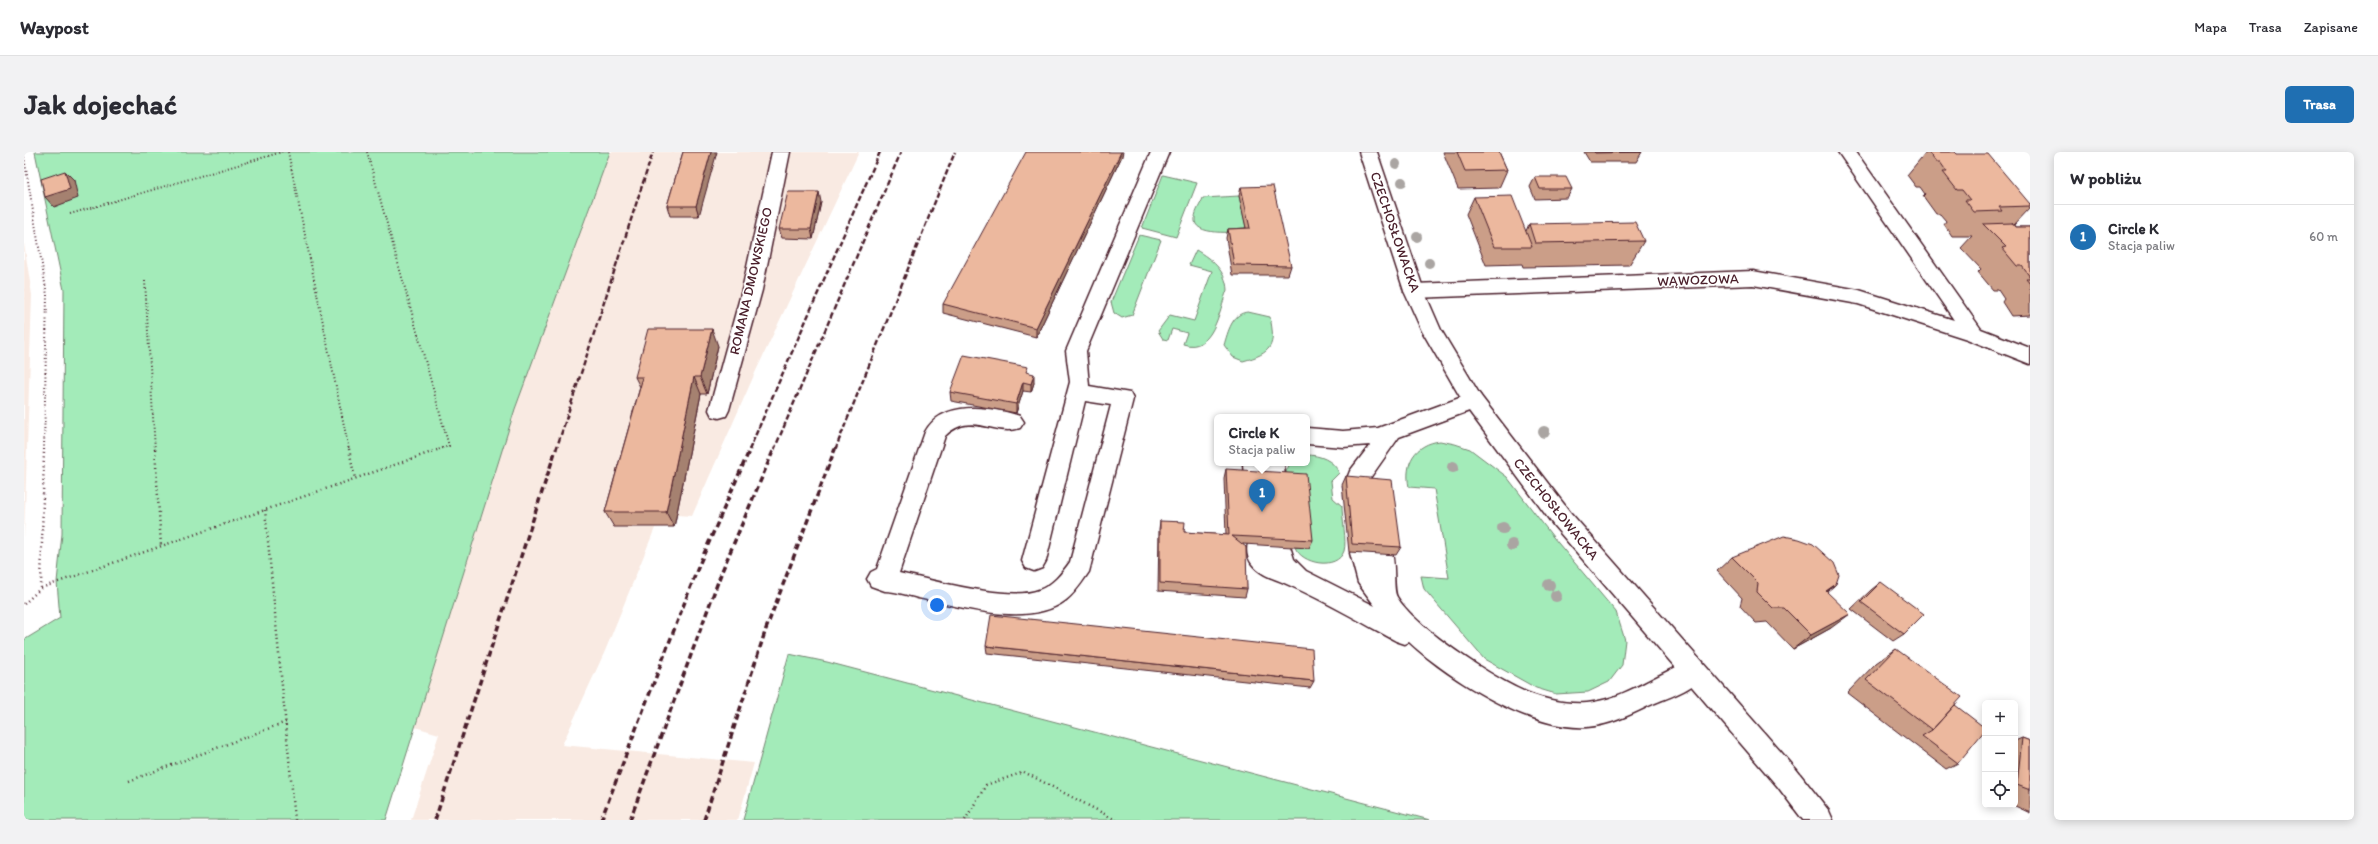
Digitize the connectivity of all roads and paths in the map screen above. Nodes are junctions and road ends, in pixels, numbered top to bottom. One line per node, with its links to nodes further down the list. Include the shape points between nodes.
1 (282, 152): 9 (path)
2 (288, 152): 20 (path)
3 (367, 152): 20 (path, via 449,446)
4 (781, 152): 16 (street, ROMANA DMOWSKIEGO, via 752,290)
5 (1160, 152): 14 (street, via 1076,351 1080,382)
6 (1368, 152): 11 (street, CZECHOSŁOWACKA)
7 (1847, 152): 12 (street)
8 (24, 157): 27 (path, via 47,295)
9 (70, 214)
10 (145, 281): 23 (path)
11 (1414, 291): 12 (street, WĄWOZOWA, via 1753,278 1859,297); 15 (street, CZECHOSŁOWACKA, via 1432,331)
12 (1974, 334): 13 (street, WĄWOZOWA)
13 (2030, 356)
14 (1077, 392): 17 (street, via 1122,399 1081,565 1061,592 1043,600 1011,606 882,580 936,432 943,424 962,415); 26 (street)
15 (1474, 401): 18 (street); 30 (street, CZECHOSŁOWACKA, via 1562,519)
16 (719, 410)
17 (1013, 422)
18 (1391, 433): 19 (street, via 1343,439); 21 (street, via 1372,461 1371,472)
19 (1310, 436)
20 (355, 479): 22 (path)
21 (1364, 486)
22 (265, 510): 23 (path); 31 (path)
23 (161, 546): 27 (path)
24 (1268, 546): 29 (street, via 1260,557 1266,564 1383,620)
25 (1371, 553): 29 (street, via 1366,576 1403,622)
26 (1034, 561)
27 (41, 588): 28 (path)
28 (24, 604)
29 (1447, 658): 30 (street, via 1509,697 1548,712 1586,714 1613,710)
30 (1693, 671): 36 (street, CZECHOSŁOWACKA, via 1787,778)
31 (286, 722): 32 (path); 33 (path)
32 (129, 781)
33 (295, 820)
34 (965, 820): 35 (path, via 986,785 1024,772)
35 (1116, 820)
36 (1820, 820)

